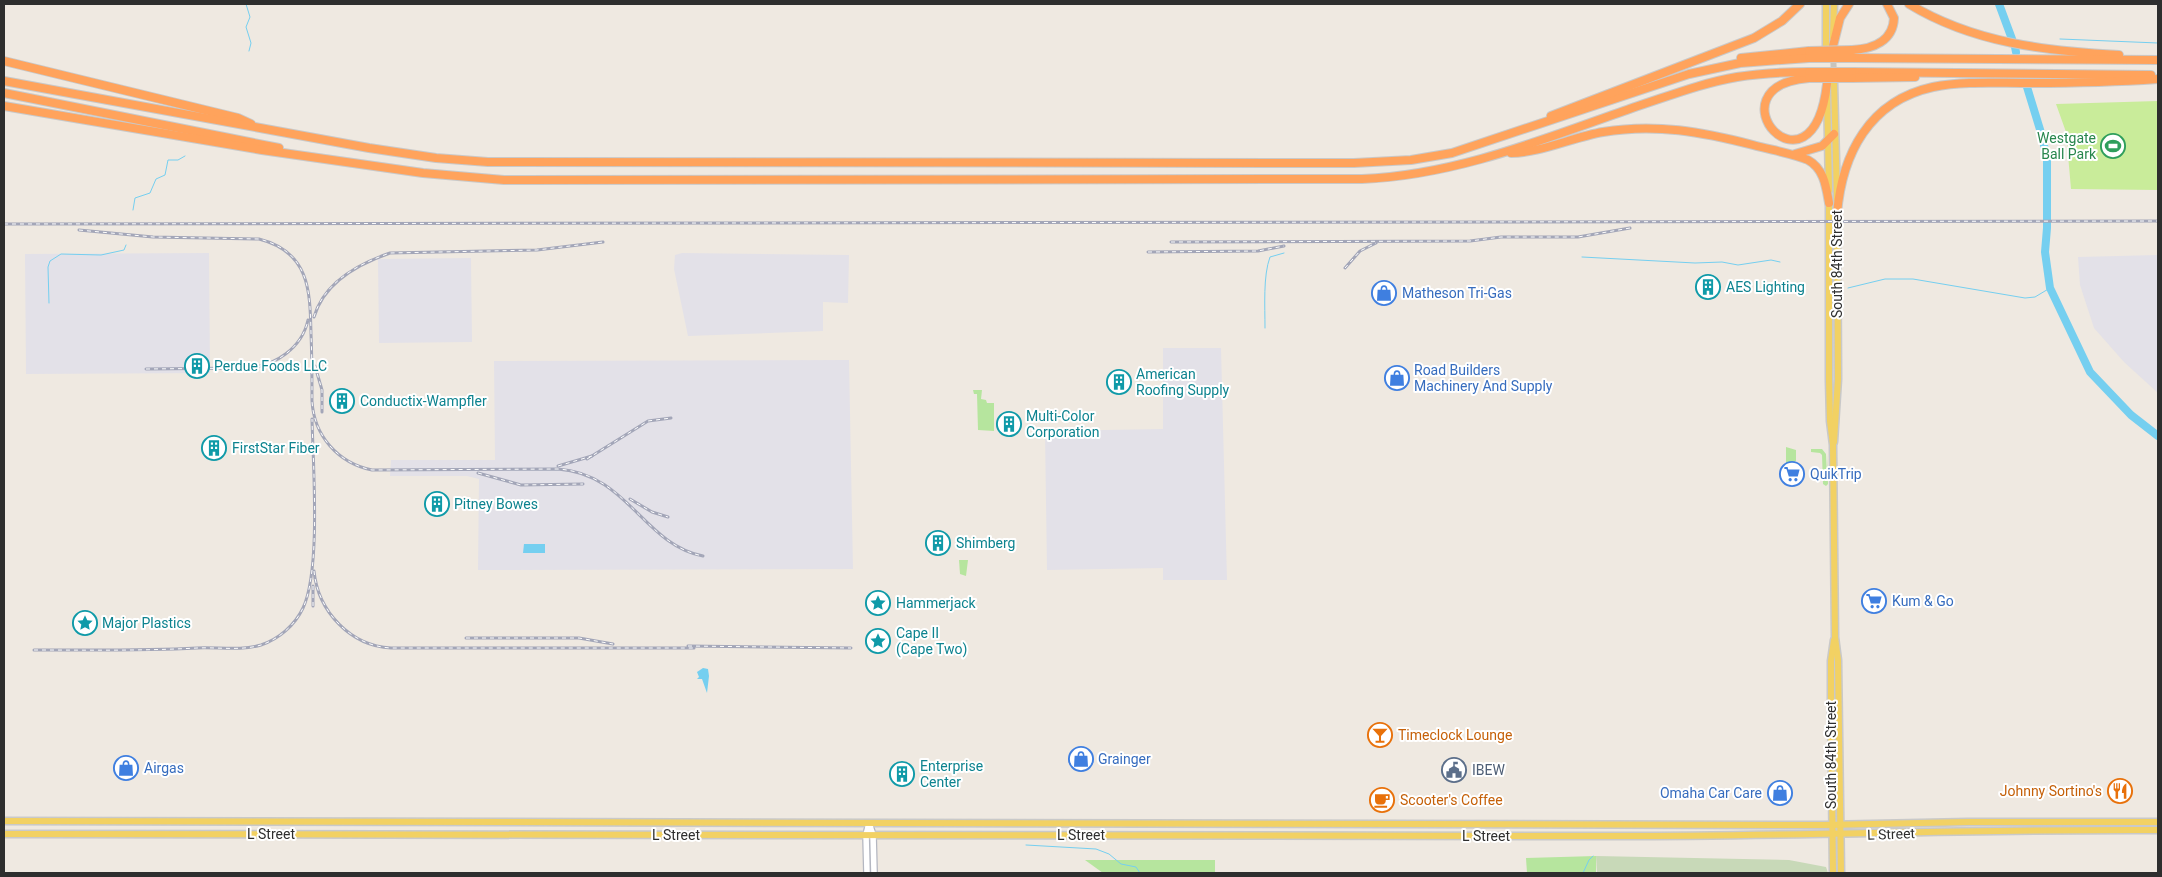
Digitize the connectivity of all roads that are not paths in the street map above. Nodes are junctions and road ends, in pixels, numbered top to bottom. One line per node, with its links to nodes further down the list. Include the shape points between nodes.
1 (1800, 4): 21 (highway, via 1782,22 1742,43)
2 (1826, 4): 7 (main road)
3 (1834, 4): 7 (main road)
4 (1849, 4): 7 (highway, via 1840,18)
5 (1887, 4): 8 (highway, via 1894,18 1889,35 1874,46)
6 (1909, 4): 9 (highway, via 1948,25 1983,37 2044,48)
7 (1831, 46)
8 (1852, 54): 9 (highway, via 1985,59); 21 (highway, bridge, via 1809,54 1689,74)
9 (2158, 59)
10 (4, 61): 18 (highway, via 238,118)
11 (1809, 75): 12 (highway, bridge); 15 (highway, via 1782,84 1767,99 1765,118 1770,128 1780,136 1797,139 1813,129 1822,112); 23 (highway, via 1755,74 1713,82)
12 (2158, 75)
13 (4, 79): 18 (highway)
14 (2158, 79): 26 (highway, via 1953,84 1902,99 1883,112 1860,136 1842,179)
15 (1829, 83): 19 (main road, South 84th Street); 20 (main road, South 84th Street)
16 (4, 95): 24 (highway)
17 (4, 106): 24 (highway)
18 (261, 129): 21 (highway, via 410,155 523,163 1354,163 1411,160)
19 (1834, 134): 20 (highway); 26 (main road, South 84th Street)
20 (1828, 143): 22 (highway, via 1806,152); 25 (main road, South 84th Street)
21 (1462, 150)
22 (1781, 152): 23 (highway, via 1699,132 1646,128 1604,132 1521,153); 25 (highway, via 1804,158 1815,165 1825,180)
23 (1502, 154): 24 (highway, via 1430,172 1362,179 519,180 423,173)
24 (330, 159)
25 (1829, 203): 27 (main road, South 84th Street, via 1829,380)
26 (1837, 214): 27 (main road, South 84th Street, via 1837,422)
27 (1833, 445): 28 (main road, South 84th Street)
28 (1835, 637): 32 (main road, South 84th Street, via 1831,661); 33 (main road, South 84th Street)
29 (4, 821): 31 (main road, L Street)
30 (2158, 822): 33 (main road, L Street)
31 (869, 823): 32 (main road, L Street); 36 (main road)
32 (1832, 825): 33 (main road, L Street); 37 (main road, South 84th Street)
33 (1841, 825): 38 (main road, South 84th Street)
34 (2158, 830): 38 (main road, L Street)
35 (4, 834): 36 (main road, L Street)
36 (869, 835): 37 (main road, L Street); 39 (main road); 40 (main road)
37 (1832, 835): 38 (main road, L Street); 41 (main road, South 84th Street)
38 (1841, 835): 42 (main road, South 84th Street)
39 (866, 873)
40 (874, 873)
41 (1832, 873)
42 (1841, 873)

